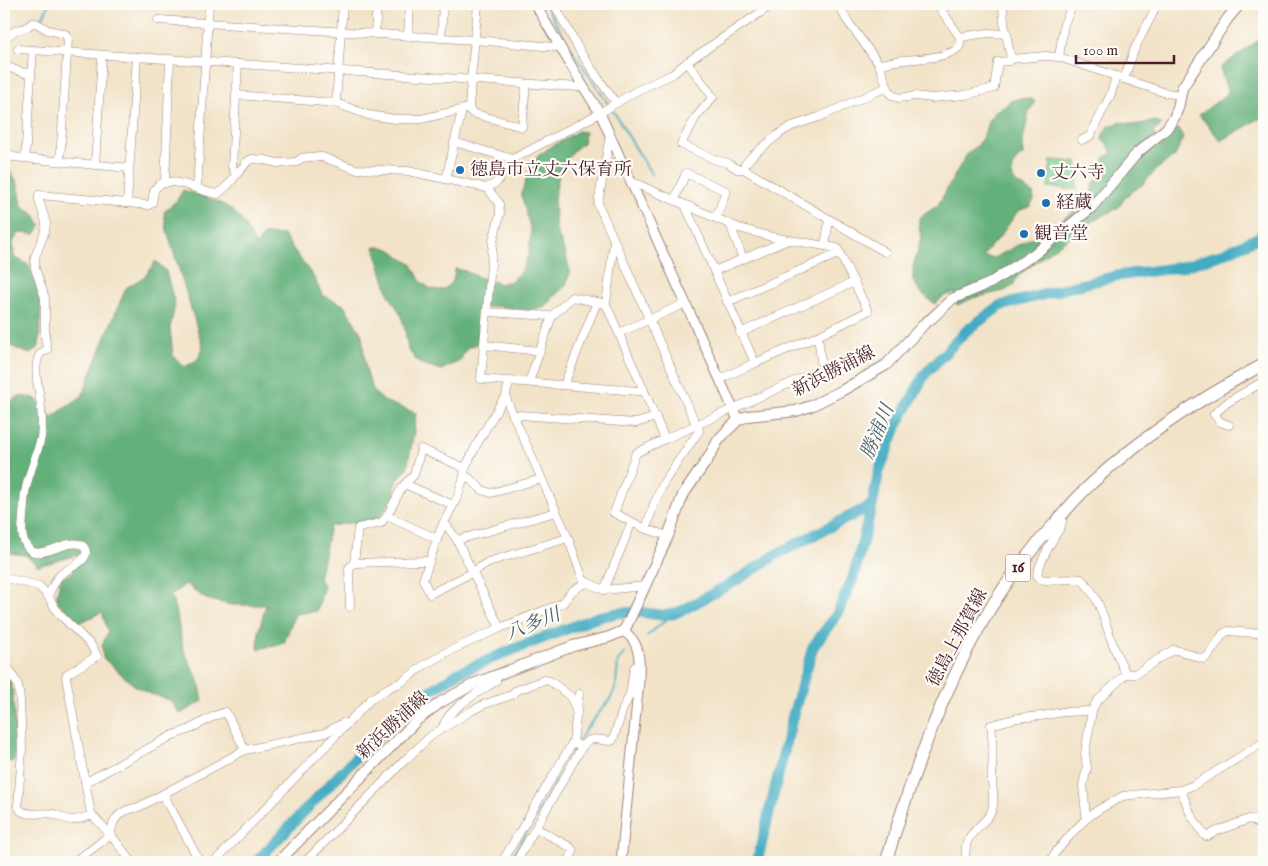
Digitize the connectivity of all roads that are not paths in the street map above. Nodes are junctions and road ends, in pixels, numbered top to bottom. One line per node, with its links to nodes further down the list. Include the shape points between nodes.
1 (209, 4): 18 (street)
2 (343, 4): 19 (street)
3 (377, 4): 20 (street)
4 (410, 4): 22 (street)
5 (443, 4): 24 (street)
6 (478, 4): 26 (street)
7 (535, 4): 27 (street)
8 (565, 4): 16 (street)
9 (773, 4): 37 (street)
10 (839, 4): 39 (street)
11 (938, 4): 23 (street)
12 (1003, 4): 21 (street)
13 (1073, 4): 33 (street, via 1064,24)
14 (1156, 4): 43 (street)
15 (1240, 4): 49 (main road, 新浜勝浦線, via 1187,79)
16 (555, 6): 51 (street)
17 (158, 20): 18 (street)
18 (208, 23): 19 (street); 36 (street)
19 (340, 32): 20 (street); 41 (street)
20 (375, 34): 22 (street)
21 (1007, 34): 23 (street); 35 (street)
22 (408, 36): 24 (street)
23 (960, 37): 39 (street, via 960,46 947,54)
24 (441, 38): 26 (street)
25 (4, 39): 30 (street, via 16,30 32,23 38,24 65,34)
26 (475, 40): 27 (street); 44 (street)
27 (560, 46): 46 (street)
28 (18, 49): 29 (street)
29 (33, 50): 30 (street); 42 (street)
30 (67, 52): 31 (street); 60 (street)
31 (102, 55): 32 (street); 61 (street)
32 (137, 57): 34 (street); 62 (street)
33 (1059, 57): 35 (street); 43 (street)
34 (170, 59): 36 (street); 67 (street)
35 (1011, 59): 47 (street, via 998,62 994,88 937,98 899,98 892,95)
36 (205, 61): 38 (street); 68 (street)
37 (687, 62): 51 (street, via 673,74); 63 (street, via 713,97 681,144)
38 (238, 64): 41 (street); 48 (street)
39 (879, 64): 47 (street)
40 (4, 66): 42 (street)
41 (338, 71): 44 (street); 50 (street)
42 (31, 75): 58 (street)
43 (1120, 78): 49 (street); 55 (street, via 1090,136)
44 (471, 80): 45 (street); 52 (street)
45 (526, 84): 46 (street); 52 (street, via 522,127)
46 (583, 86): 53 (street)
47 (887, 87): 63 (street, via 783,131 753,155)
48 (236, 95): 50 (street); 64 (street, via 232,166)
49 (1180, 95): 108 (main road, 新浜勝浦線, via 1174,118 1166,129 1138,152 1087,212 1036,253 990,283 952,299 886,365 811,406)
50 (336, 103): 52 (street, via 368,115 395,119 421,118)
51 (616, 103): 53 (street)
52 (465, 109): 56 (street)
53 (600, 113): 54 (street); 59 (street)
54 (610, 135): 66 (street); 76 (street, via 598,204)
55 (1082, 140)
56 (454, 142): 59 (street); 65 (street)
57 (4, 149): 58 (street, via 13,157)
58 (25, 158): 60 (street)
59 (513, 160): 69 (street, via 497,182)
60 (60, 161): 61 (street)
61 (95, 165): 62 (street)
62 (129, 168): 71 (street)
63 (743, 169): 74 (street)
64 (236, 175): 65 (street, via 252,159 284,163 322,157 355,169 408,171); 68 (street, via 218,194)
65 (446, 179): 69 (street)
66 (632, 182): 70 (street); 86 (street)
67 (165, 183): 68 (street); 71 (street, via 154,189 149,205)
68 (197, 188)
69 (487, 188): 88 (street, via 499,203 500,214 493,241)
70 (674, 200): 72 (street); 73 (street, via 686,173 726,191)
71 (127, 203): 133 (street, via 39,195 46,223 35,268 45,298 47,350 40,354 38,362 36,378 41,436 25,492 23,538 28,548 35,552 43,553 76,543 86,549 83,560 57,578)
72 (685, 205): 73 (street); 82 (street)
73 (716, 218): 75 (street)
74 (829, 220): 78 (street); 79 (street)
75 (730, 224): 77 (street); 81 (street)
76 (614, 240): 87 (street); 90 (street)
77 (788, 240): 78 (street); 81 (street)
78 (824, 246): 80 (street, via 837,248)
79 (885, 252)
80 (840, 254): 83 (street); 85 (street)
81 (743, 259): 82 (street)
82 (714, 271): 85 (street)
83 (854, 282): 92 (street); 93 (street, via 868,311)
84 (597, 302): 87 (street); 89 (street, via 572,297); 102 (street)
85 (727, 302): 92 (street)
86 (686, 303): 90 (street); 98 (street)
87 (606, 304): 91 (street)
88 (487, 312): 89 (street); 94 (street)
89 (552, 316): 95 (street)
90 (649, 319): 91 (street); 109 (street)
91 (619, 333): 103 (street)
92 (740, 333): 96 (street)
93 (818, 336): 96 (street); 105 (street, via 822,369)
94 (484, 345): 95 (street); 99 (street, via 481,379)
95 (540, 351): 101 (street)
96 (754, 363): 98 (street)
97 (1264, 364): 118 (main road, 徳島上那賀線 / 16, via 1153,433 1110,466)
98 (720, 380): 105 (street)
99 (511, 381): 101 (street); 104 (street)
100 (1264, 381): 110 (street, via 1214,414 1220,422)
101 (529, 382): 102 (street)
102 (564, 385): 103 (street)
103 (644, 390): 107 (street)
104 (506, 398): 106 (street); 112 (street, via 481,436)
105 (733, 409): 108 (street); 109 (street)
106 (513, 416): 107 (street, via 636,423); 113 (street)
107 (656, 416): 111 (street)
108 (738, 420): 122 (main road, via 719,439 687,487)
109 (696, 425): 111 (street); 121 (street, via 699,431 664,482)
110 (1229, 425)
111 (665, 439): 119 (street, via 636,453 614,513)
112 (465, 472): 113 (street, via 482,490 491,493); 114 (street, via 421,450 414,475); 115 (street)
113 (541, 479): 116 (street)
114 (406, 482): 115 (street); 117 (street)
115 (453, 505): 120 (street)
116 (556, 512): 123 (street); 125 (street)
117 (387, 516): 124 (street); 127 (street, via 381,523 358,528)
118 (1059, 518): 140 (street, via 1062,525 1037,575 1041,580 1081,579 1088,585); 168 (main road, 徳島上那賀線 / 16, via 1023,560 985,618 954,676 922,755)
119 (632, 522): 121 (street); 132 (street)
120 (444, 524): 124 (street); 125 (street)
121 (646, 529): 122 (street)
122 (668, 536): 131 (main road)
123 (568, 538): 128 (street, via 488,562); 130 (street, via 583,579)
124 (437, 539): 126 (street)
125 (458, 540): 128 (street)
126 (429, 562): 127 (street); 128 (street, via 423,580 430,594)
127 (354, 564): 134 (street, via 349,568)
128 (473, 572): 135 (street)
129 (6, 578): 133 (street, via 39,586)
130 (588, 583): 132 (street); 135 (street, via 572,592 563,603)
131 (644, 588): 132 (street); 136 (main road)
132 (604, 590)
133 (48, 596): 150 (street, via 58,613 91,645 97,656 66,677)
134 (350, 607)
135 (500, 628): 145 (street, via 423,666 371,699)
136 (624, 629): 138 (street, via 634,642); 141 (main road, 新浜勝浦線, via 609,638 573,646)
137 (1264, 631): 140 (street, via 1228,631 1204,659 1173,650 1135,674)
138 (639, 665): 148 (street, via 634,668 630,694 613,740 592,739); 167 (street)
139 (4, 666): 153 (street, via 18,685 20,700 22,750 18,806 21,811 31,814 54,814 68,820)
140 (1126, 674): 143 (street, via 1097,701)
141 (496, 675): 146 (street, via 496,681 464,701 444,722); 162 (main road, 新浜勝浦線, via 441,702 417,720)
142 (579, 694): 144 (street)
143 (1092, 711): 154 (street, via 1083,785); 169 (street, via 1016,718 991,726 994,801 990,815 968,839)
144 (576, 713): 146 (street, via 571,697 544,680 485,704); 148 (street)
145 (348, 722): 149 (street, via 325,733); 161 (street)
146 (443, 728): 163 (street, via 405,760)
147 (1264, 742): 151 (street)
148 (578, 745): 155 (street); 164 (street)
149 (246, 750): 150 (street, via 226,712 173,735); 152 (street)
150 (85, 781): 153 (street)
151 (1181, 790): 154 (street, via 1123,796); 156 (street, via 1191,816 1205,836 1249,819)
152 (163, 794): 157 (street, via 118,815); 160 (street)
153 (92, 815): 157 (street)
154 (1087, 818): 170 (street)
155 (536, 828): 165 (street); 166 (street, via 570,847 572,854)
156 (1264, 828)
157 (110, 834): 158 (street); 159 (street)
158 (72, 862)
159 (132, 862)
160 (200, 862)
161 (214, 862)
162 (278, 862)
163 (305, 862)
164 (502, 862)
165 (516, 862)
166 (568, 862)
167 (620, 862)
168 (886, 862)
169 (964, 862)
170 (1050, 862)

